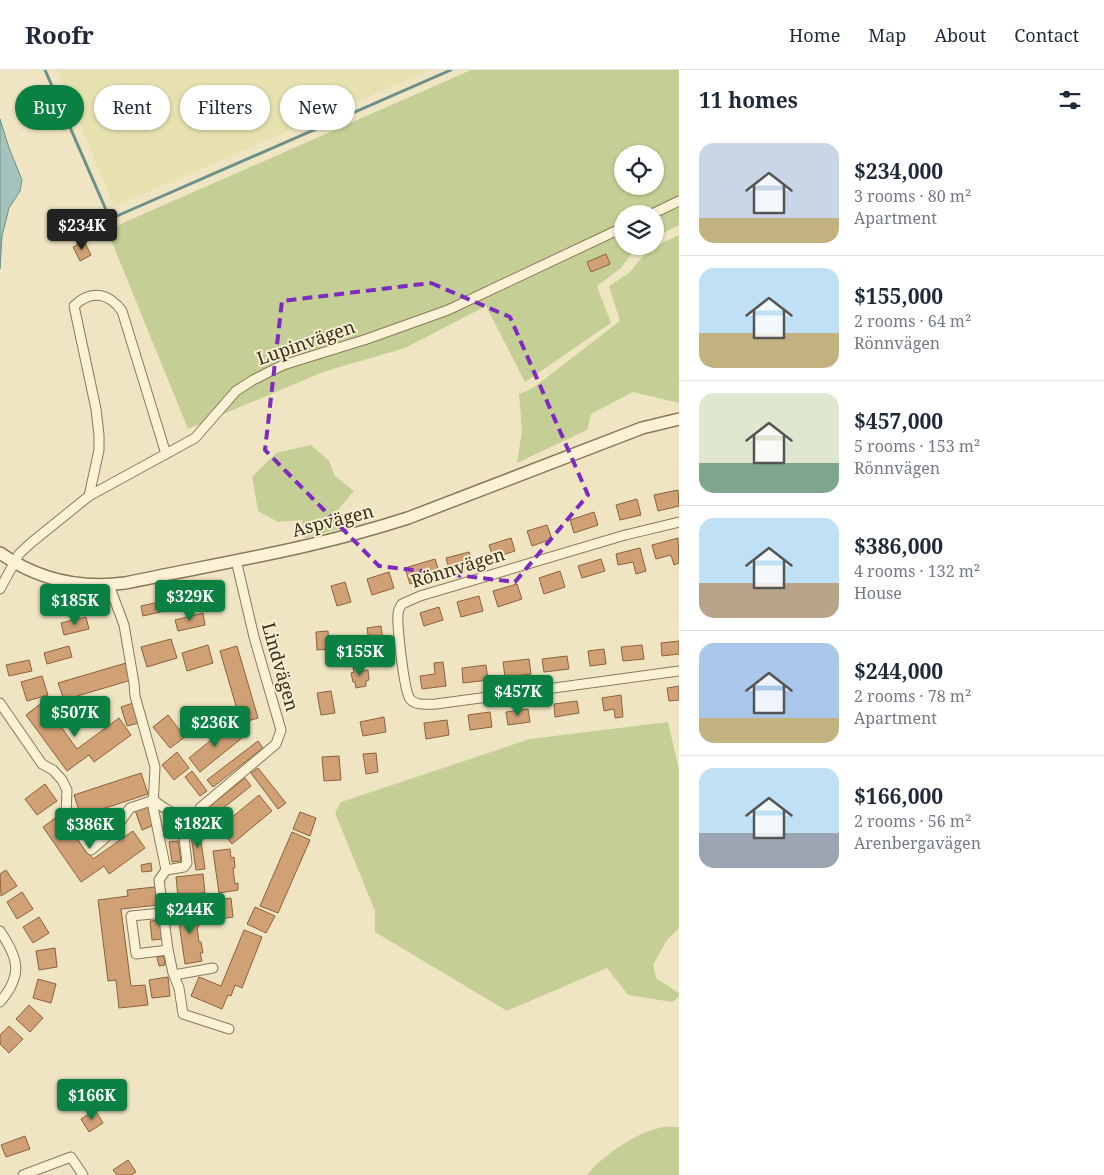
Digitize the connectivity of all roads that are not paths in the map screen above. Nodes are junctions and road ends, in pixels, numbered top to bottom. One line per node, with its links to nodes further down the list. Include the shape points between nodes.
1 (679, 201): 2 (street)
2 (664, 208)
3 (614, 232): 5 (street, Lupinvägen, via 448,310 283,365 236,391 195,438)
4 (679, 419): 9 (street, Aspvägen, via 642,428 371,530)
5 (166, 454): 6 (street, Lupinvägen); 6 (street, via 122,311 105,296 83,298 74,306 99,435)
6 (89, 496): 10 (street, Lupinvägen, via 19,554)
7 (679, 522): 13 (street, Rönnvägen, via 420,596 402,604 398,613 406,686 411,700 417,704)
8 (0, 553): 10 (street, Aspvägen)
9 (236, 560): 11 (street, Aspvägen); 16 (street, Lindvägen, via 281,730 276,744)
10 (14, 563): 11 (street, Aspvägen, via 70,583); 12 (street)
11 (109, 585): 15 (street, via 124,625 135,696 154,767)
12 (0, 590)
13 (679, 671)
14 (0, 703): 15 (street, via 42,764 62,780 66,790 66,814 91,850 106,839 130,808)
15 (154, 800): 17 (street); 17 (street, via 182,820 187,863 184,867)
16 (200, 808)
17 (166, 870): 19 (street, via 159,880)
18 (202, 898): 19 (street)
19 (162, 902): 20 (street)
20 (163, 913): 22 (street); 22 (street, via 131,916 136,954)
21 (0, 931): 25 (street, via 10,946 16,966 14,984)
22 (168, 950): 24 (street)
23 (213, 968): 24 (street)
24 (174, 975): 26 (street, via 183,1014)
25 (0, 1002)
26 (229, 1029)
27 (23, 1175): 28 (street, via 71,1157)
28 (83, 1175)

